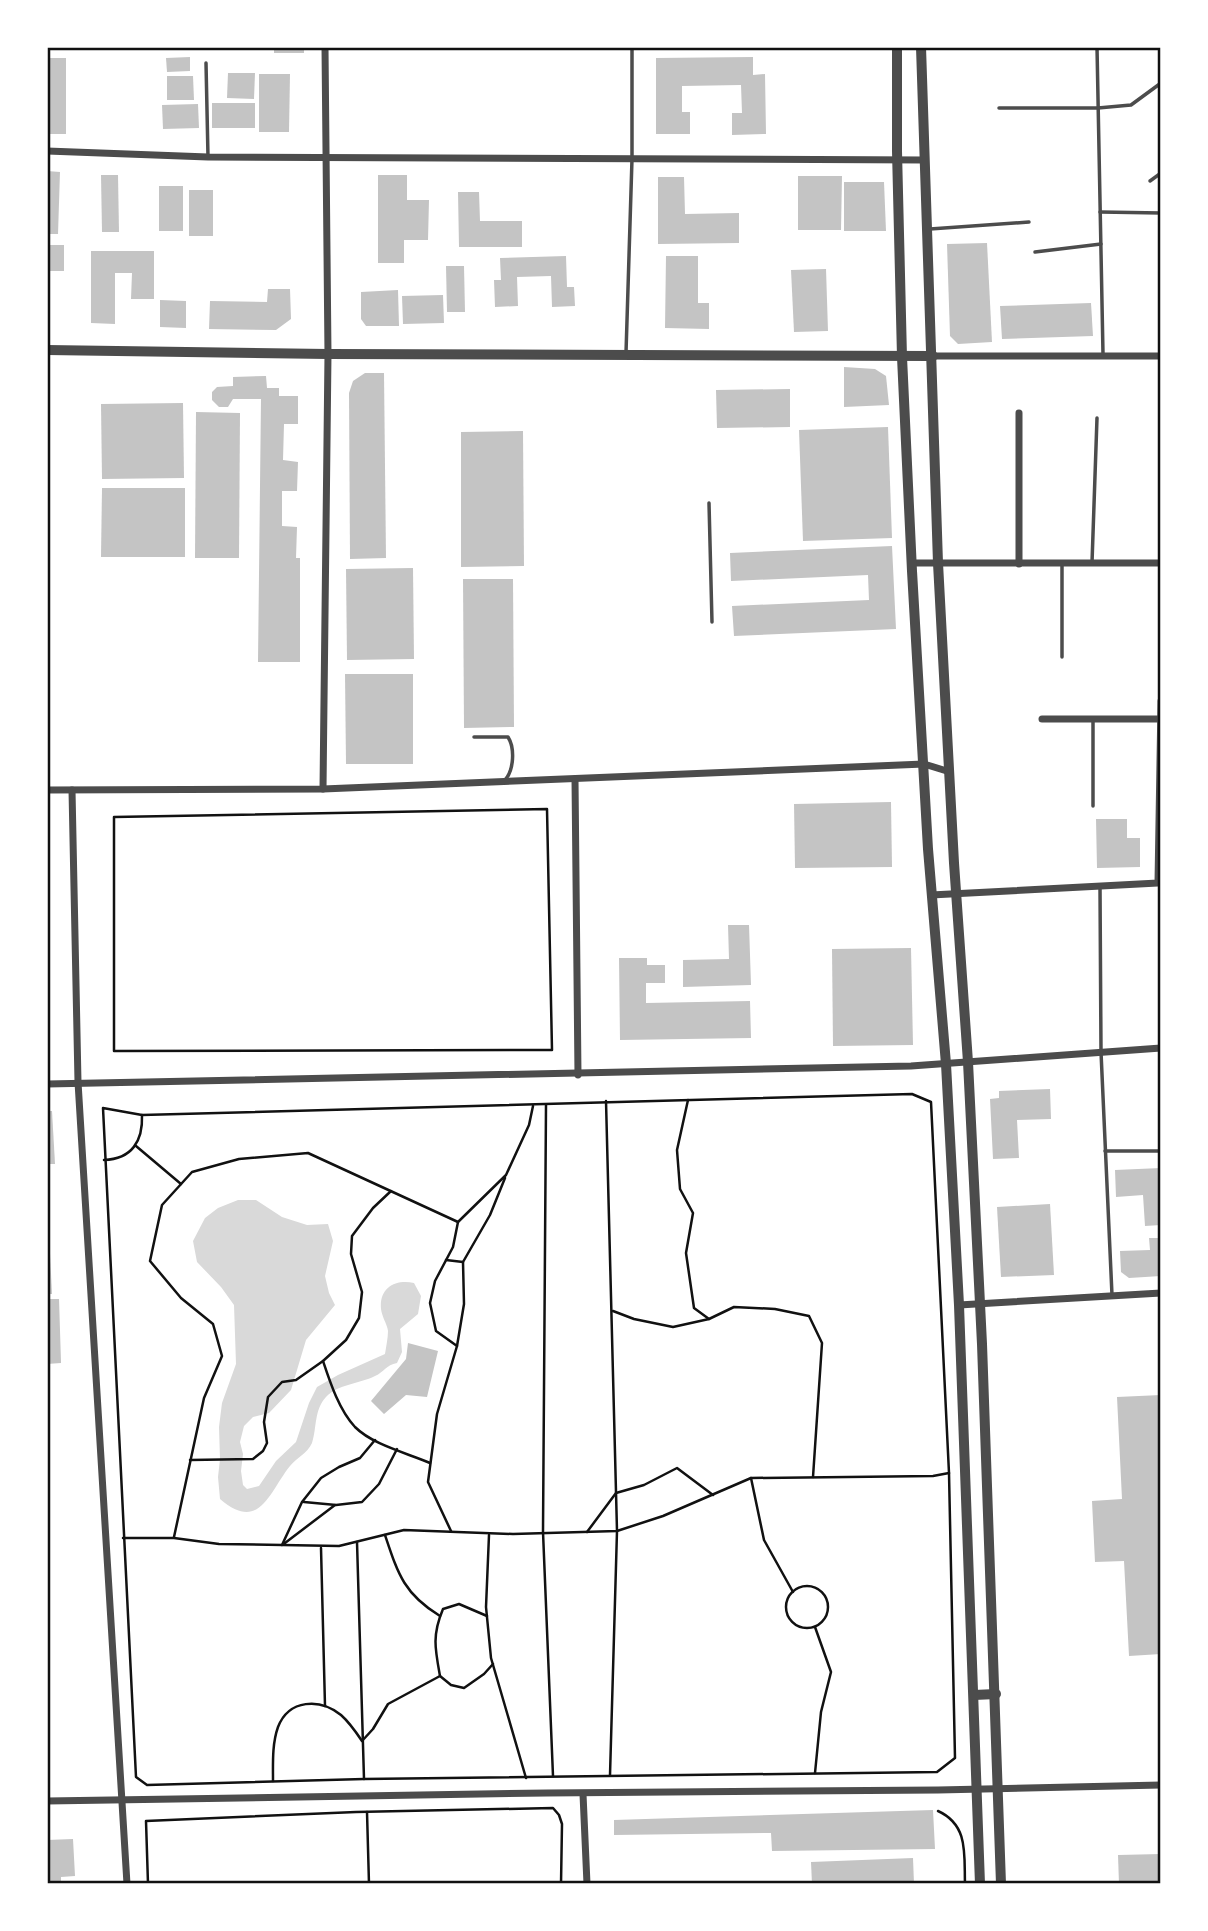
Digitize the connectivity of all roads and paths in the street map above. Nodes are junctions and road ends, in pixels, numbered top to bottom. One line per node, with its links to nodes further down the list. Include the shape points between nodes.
1 (325, 47): 12 (street)
2 (632, 47): 13 (lane)
3 (897, 47): 14 (street)
4 (921, 47): 15 (street)
5 (1097, 47): 9 (lane)
6 (206, 63): 11 (lane)
7 (1161, 83): 9 (lane, via 1131,105)
8 (999, 108): 9 (lane)
9 (1098, 108): 18 (lane)
10 (47, 151): 11 (street)
11 (208, 157): 12 (street)
12 (326, 158): 13 (street); 25 (street)
13 (632, 159): 14 (street); 26 (lane)
14 (897, 160): 15 (street); 30 (street)
15 (925, 160): 21 (street)
16 (1161, 173): 17 (lane)
17 (1150, 181)
18 (1100, 212): 19 (lane); 22 (lane)
19 (1161, 213)
20 (1029, 222): 21 (lane)
21 (928, 229): 27 (street)
22 (1101, 244): 23 (lane); 28 (lane)
23 (1035, 252)
24 (47, 350): 25 (street)
25 (328, 354): 26 (street); 52 (street)
26 (626, 355): 30 (street)
27 (933, 356): 28 (street); 30 (street); 35 (street)
28 (1103, 356): 29 (street)
29 (1161, 356)
30 (902, 357): 34 (street)
31 (1019, 412): 39 (street)
32 (1097, 418): 37 (lane)
33 (709, 503): 40 (lane)
34 (912, 563): 35 (street); 47 (street)
35 (938, 563): 39 (street); 48 (street)
36 (1062, 563): 37 (street); 39 (street); 41 (lane)
37 (1092, 563): 38 (street)
38 (1161, 563)
39 (1019, 564)
40 (712, 622)
41 (1062, 657)
42 (1161, 701): 45 (street)
43 (1042, 719): 44 (street)
44 (1093, 719): 45 (street); 55 (lane)
45 (1161, 719): 51 (street)
46 (474, 737): 50 (lane, via 504,736 513,744 511,771)
47 (923, 764): 48 (street); 49 (street); 60 (street)
48 (951, 772): 59 (street)
49 (575, 779): 50 (street); 65 (street)
50 (504, 781): 52 (street)
51 (1160, 788): 57 (street)
52 (323, 789): 54 (street)
53 (47, 790): 54 (street)
54 (72, 790): 66 (street)
55 (1093, 806)
56 (547, 808): 56 (path, via 552,1050 114,1051 114,817)
57 (1159, 862): 58 (street, via 1158,883)
58 (1100, 885): 59 (street); 62 (lane)
59 (956, 894): 60 (street); 63 (street)
60 (931, 895): 64 (street)
61 (1161, 1048): 62 (street)
62 (1101, 1052): 63 (street); 74 (lane)
63 (968, 1062): 64 (street); 86 (street)
64 (946, 1064): 65 (street); 85 (street)
65 (578, 1074): 66 (street)
66 (78, 1083): 67 (street); 133 (street)
67 (47, 1084)
68 (688, 1100): 69 (path); 88 (path, via 677,1150 680,1189 693,1213 686,1253 694,1308); 95 (path, via 912,1094 931,1102)
69 (606, 1101): 70 (path); 87 (path)
70 (546, 1105): 71 (path); 104 (path)
71 (533, 1106): 72 (path); 77 (path)
72 (142, 1115): 73 (path); 76 (path, via 103,1108)
73 (135, 1146): 76 (path, via 118,1159); 78 (path)
74 (1105, 1151): 75 (lane); 84 (lane)
75 (1161, 1151)
76 (104, 1160): 108 (path)
77 (506, 1175): 80 (path); 82 (path, via 490,1216)
78 (181, 1184): 79 (path, via 192,1172 239,1159 308,1153); 93 (path, via 162,1205 150,1261 181,1298 213,1325 222,1356 204,1398)
79 (391, 1191): 80 (path); 90 (path, via 352,1236 351,1254 362,1292 359,1318 346,1340)
80 (458, 1222): 81 (path)
81 (446, 1260): 82 (path); 89 (path, via 429,1303 436,1331)
82 (463, 1262): 89 (path, via 464,1304)
83 (1161, 1293): 84 (street)
84 (1112, 1296): 86 (street)
85 (959, 1305): 86 (street); 120 (street)
86 (981, 1305): 119 (street)
87 (612, 1311): 88 (path, via 673,1327); 98 (path)
88 (709, 1319): 97 (path, via 734,1307 809,1316 822,1343)
89 (457, 1346): 94 (path, via 437,1414)
90 (323, 1361): 91 (path, via 355,1427); 93 (path, via 296,1380 282,1382 268,1397 267,1443 254,1459)
91 (375, 1440): 92 (path); 100 (path, via 360,1458 321,1478)
92 (397, 1449): 94 (path); 101 (path, via 379,1484 362,1502)
93 (190, 1460): 109 (path)
94 (430, 1463): 103 (path, via 428,1482)
95 (949, 1473): 97 (path); 123 (path, via 955,1758 937,1772)
96 (751, 1478): 97 (path); 99 (path); 113 (path, via 764,1540)
97 (813, 1478)
98 (616, 1493): 99 (path, via 677,1468); 102 (path); 105 (path)
99 (713, 1495): 102 (path)
100 (302, 1502): 101 (path); 111 (path)
101 (336, 1505): 111 (path)
102 (617, 1531): 105 (path); 124 (path)
103 (451, 1532): 106 (path); 107 (path, via 404,1530)
104 (544, 1532): 105 (path); 106 (path); 125 (path)
105 (587, 1532)
106 (489, 1533): 115 (path)
107 (385, 1535): 110 (path); 114 (path, via 412,1596)
108 (123, 1538): 109 (path); 128 (path, via 136,1777 147,1785)
109 (174, 1538): 111 (path)
110 (357, 1542): 112 (path); 122 (path)
111 (282, 1545): 112 (path)
112 (321, 1546): 121 (path)
113 (793, 1592): 116 (path, via 786,1605 790,1619 801,1627); 116 (path, via 811,1586 823,1593 828,1612)
114 (440, 1616): 115 (path, via 443,1609 460,1604); 118 (path, via 434,1640)
115 (487, 1616): 117 (path)
116 (815, 1627): 123 (path, via 831,1672 821,1712)
117 (493, 1664): 118 (path, via 464,1688); 126 (path)
118 (440, 1676): 122 (path, via 388,1704)
119 (996, 1694): 120 (street); 130 (street)
120 (974, 1695): 131 (street)
121 (325, 1706): 122 (path, via 342,1716); 128 (path, via 307,1702 289,1709 278,1726)
122 (362, 1741): 127 (path)
123 (816, 1773): 124 (path)
124 (610, 1775): 125 (path)
125 (552, 1776): 126 (path)
126 (526, 1778): 127 (path)
127 (363, 1779): 128 (path)
128 (273, 1781)
129 (1161, 1785): 130 (street)
130 (999, 1789): 131 (street); 144 (street)
131 (978, 1790): 132 (street); 143 (street)
132 (583, 1794): 133 (street); 141 (street)
133 (122, 1800): 134 (street); 137 (street)
134 (47, 1801)
135 (938, 1811): 142 (path, via 956,1823 963,1837)
136 (367, 1812): 138 (path, via 146,1821); 139 (path); 140 (path, via 553,1808 562,1824)
137 (127, 1884)
138 (149, 1884)
139 (369, 1884)
140 (561, 1884)
141 (587, 1884)
142 (965, 1884)
143 (980, 1884)
144 (1001, 1884)

